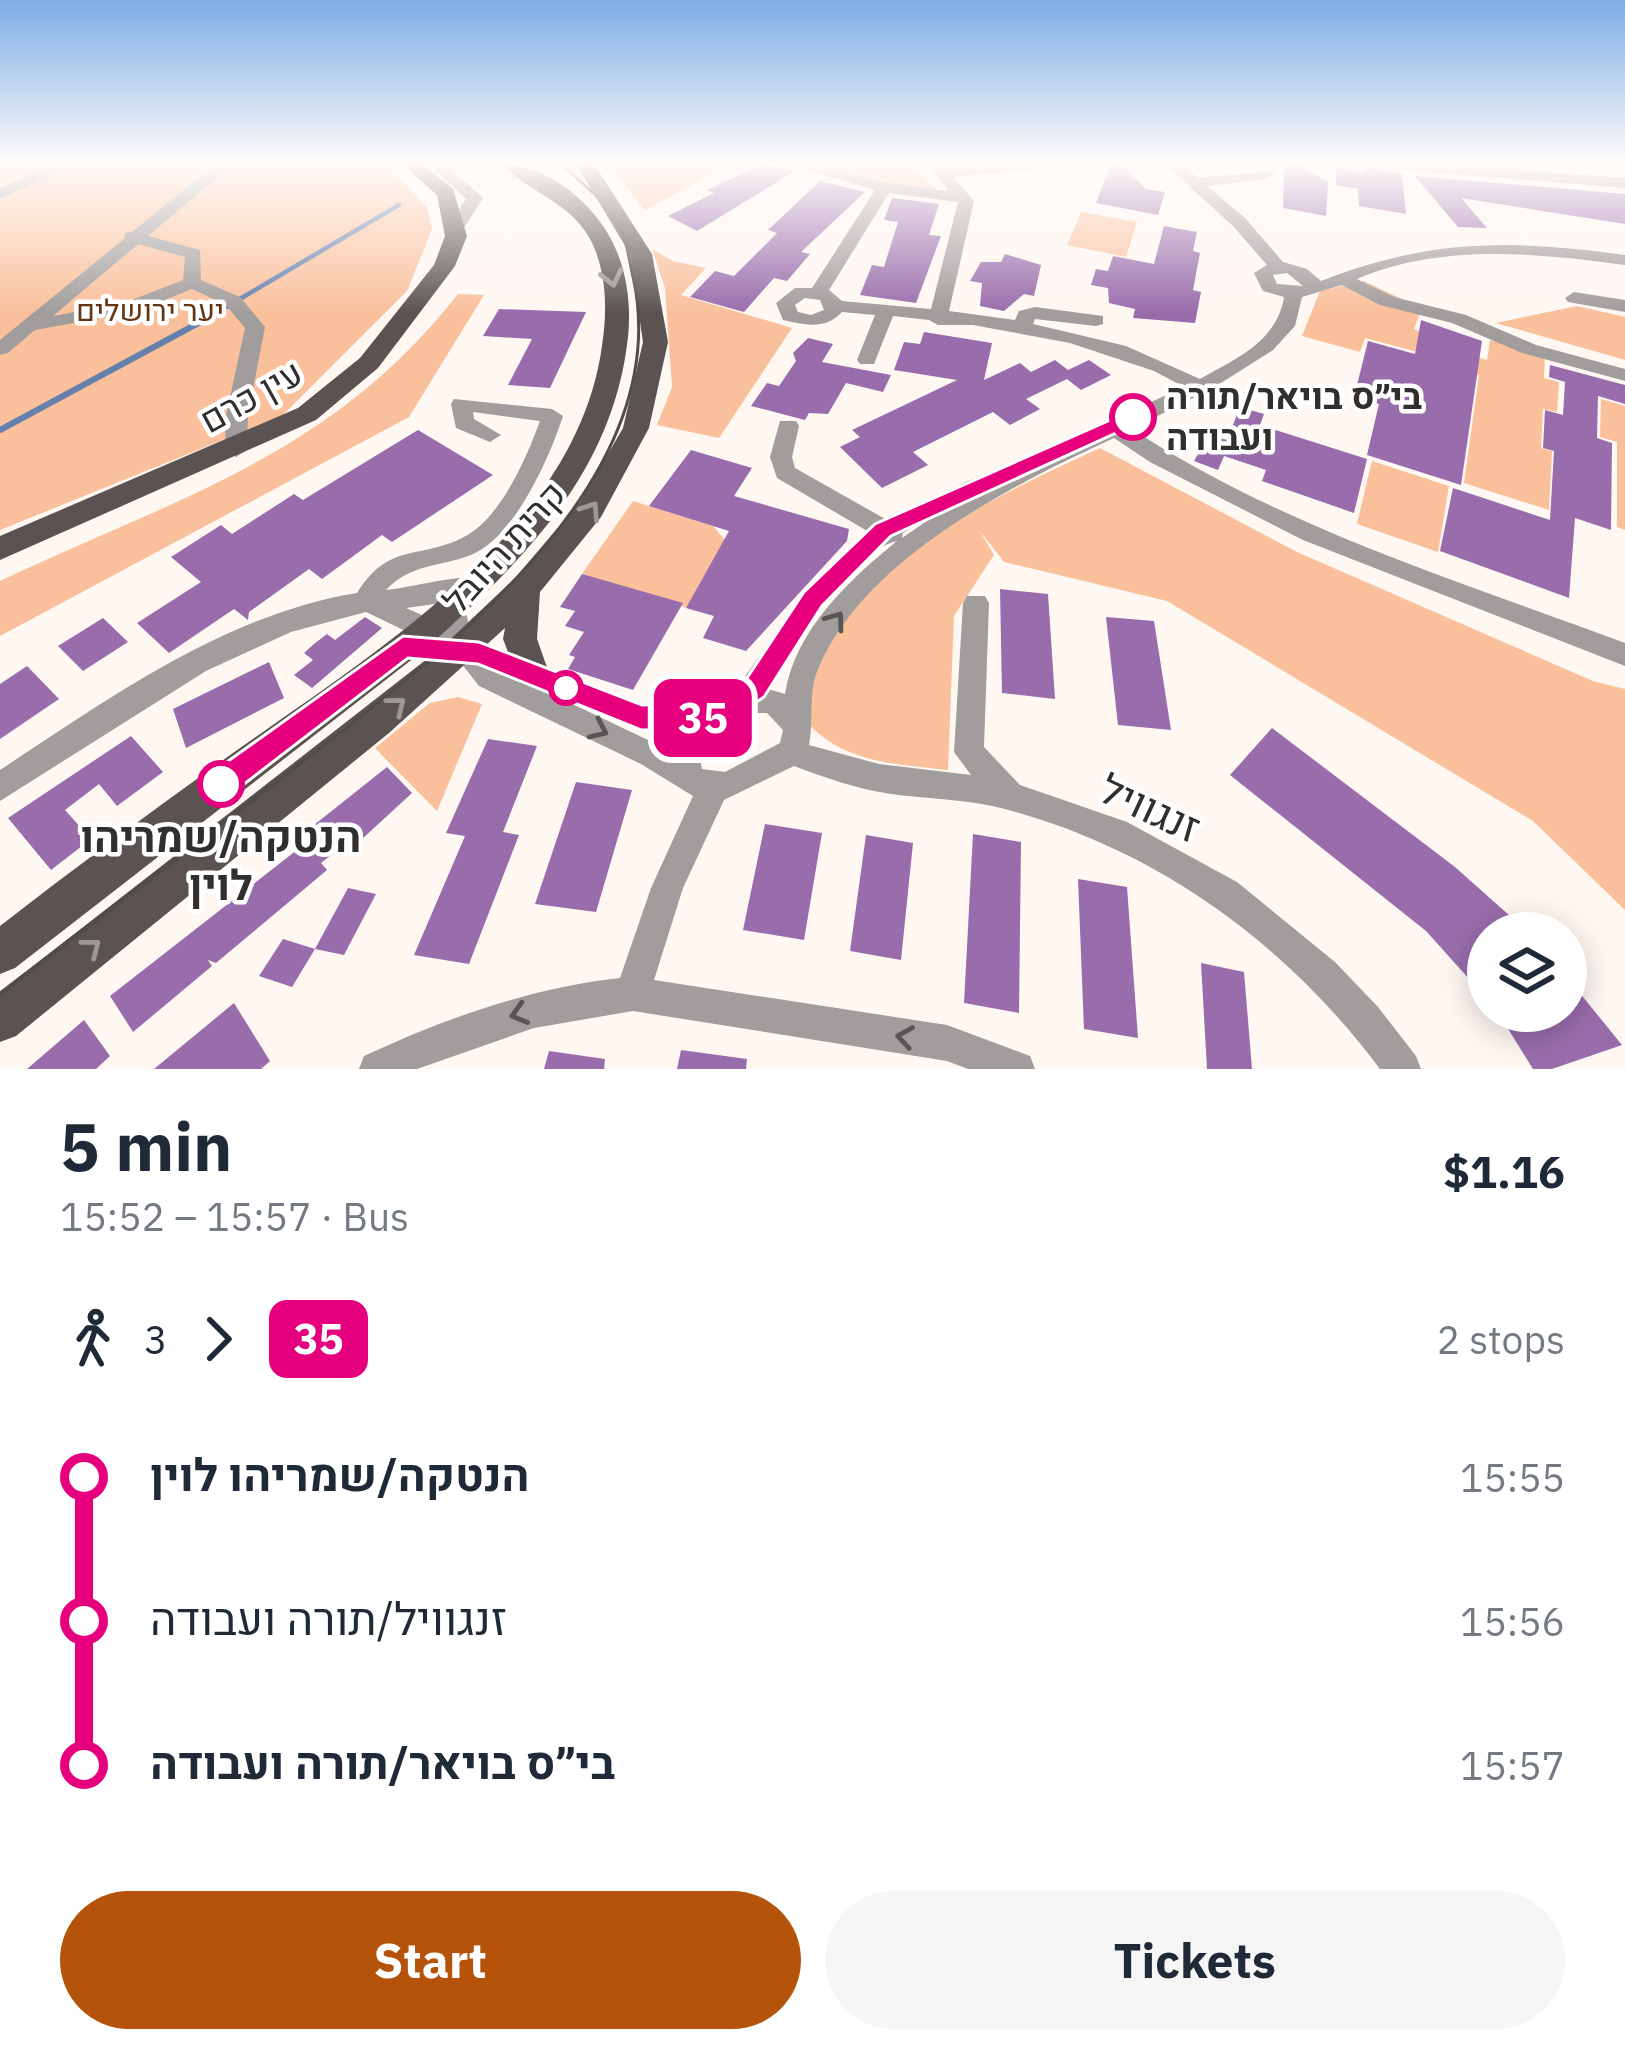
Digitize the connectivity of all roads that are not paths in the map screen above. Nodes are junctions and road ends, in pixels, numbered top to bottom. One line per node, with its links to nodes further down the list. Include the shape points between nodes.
1 (459, 213): 30 (main road, עין כרם, via 444,266 369,363 307,414)
2 (161, 214): 8 (street)
3 (582, 214): 35 (main road, קרית היובל, one-way to 35, via 613,275 618,329 610,380 569,472)
4 (619, 214): 36 (main road, קרית היובל, one-way to 4, via 608,485 655,351 655,308 639,243)
5 (867, 214): 18 (street, via 833,268 826,299)
6 (963, 214): 19 (street)
7 (1228, 214): 10 (street)
8 (131, 237): 14 (street, via 194,254); 21 (street)
9 (1625, 260): 11 (street, via 1492,250)
10 (1278, 267): 12 (street); 15 (street, via 1263,273 1264,282)
11 (1369, 268): 12 (street); 13 (street)
12 (1300, 272): 15 (street, via 1312,281)
13 (1341, 278): 15 (street); 25 (street, via 1529,350)
14 (192, 284): 21 (street, via 96,316); 30 (street, via 232,301 255,327)
15 (1302, 292): 26 (street, via 1271,342)
16 (1574, 298): 17 (street)
17 (1625, 305)
18 (885, 311): 19 (street); 24 (street)
19 (938, 319): 22 (street)
20 (1096, 320): 22 (street, via 1035,313 1026,315)
21 (28, 326): 23 (street)
22 (1022, 331): 26 (street, via 1117,345)
23 (1, 349)
24 (867, 361)
25 (1625, 375)
26 (1197, 386): 28 (street)
27 (788, 426): 32 (street, via 785,472)
28 (1113, 427): 31 (street); 40 (street, via 1311,534)
29 (490, 435): 37 (street, via 464,423 461,404 548,413 551,422 490,532 463,548 398,563)
30 (236, 450): 34 (main road, עין כרם)
31 (1052, 456): 32 (street); 33 (street)
32 (883, 530): 33 (street); 42 (street, via 813,599 765,676)
33 (912, 543): 43 (street, one-way to 33, via 796,699 815,651 862,587)
34 (0, 549)
35 (481, 581): 37 (street, via 440,595); 39 (main road, קרית היובל)
36 (525, 593): 39 (main road, קרית היובל); 41 (main road, via 520,639)
37 (365, 602): 39 (street); 45 (street, via 236,646 118,708)
38 (976, 603): 46 (street, via 969,752)
39 (448, 633): 41 (street); 44 (street, one-way to 44, via 489,678); 47 (main road); 49 (main road, one-way to 39)
40 (1625, 655)
41 (532, 674): 42 (street, via 641,718)
42 (727, 711): 43 (street, זנגוויל, via 773,701 793,716); 44 (street, via 686,741 682,752)
43 (795, 739): 44 (street, via 759,772); 46 (street, זנגוויל, via 879,778)
44 (701, 781): 48 (street)
45 (0, 787)
46 (1011, 797): 52 (street, זנגוויל, via 1127,840 1223,892 1335,985)
47 (0, 953)
48 (633, 994): 50 (street, one-way to 50, via 500,1019); 51 (street, one-way to 48, via 947,1043)
49 (0, 1020)
50 (377, 1069)
51 (1017, 1069)
52 (1403, 1069)

